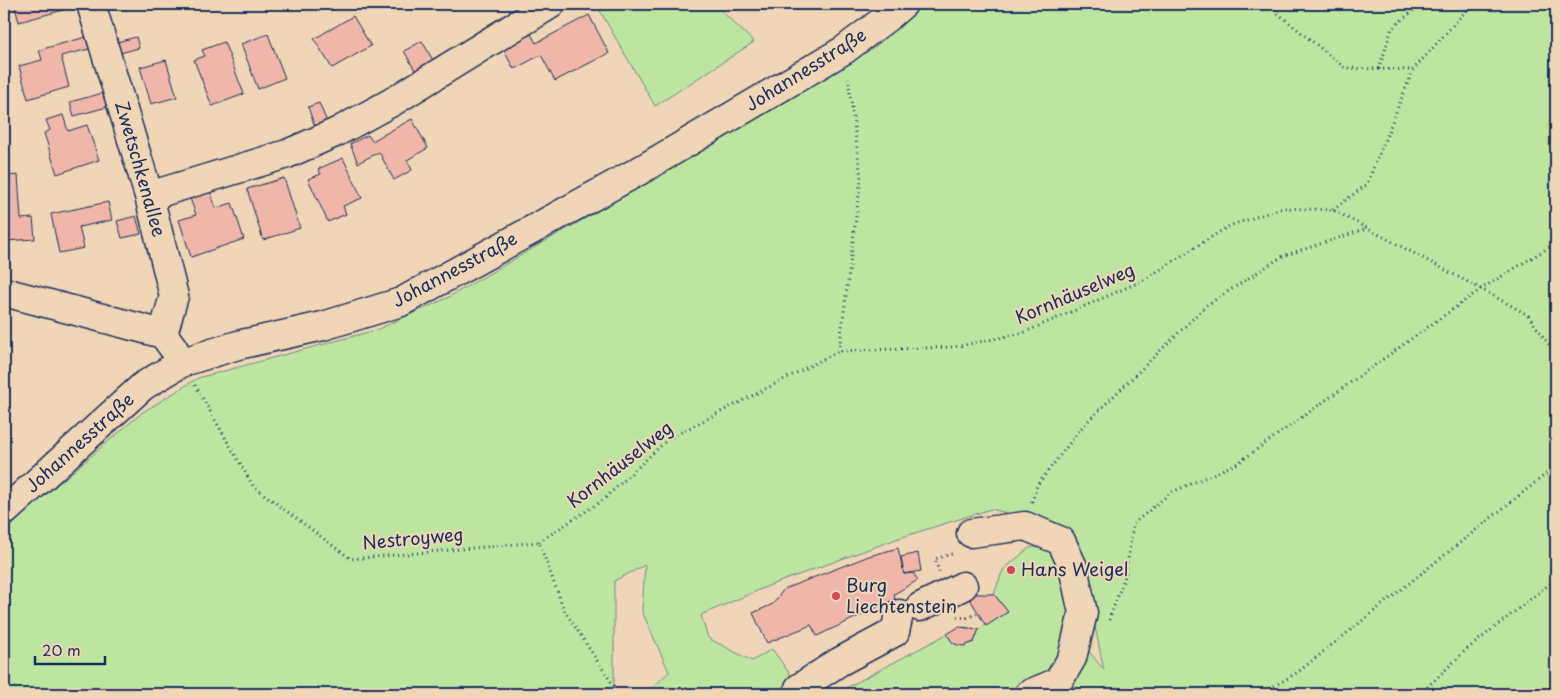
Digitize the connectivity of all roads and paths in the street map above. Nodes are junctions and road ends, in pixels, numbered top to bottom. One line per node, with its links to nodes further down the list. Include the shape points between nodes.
1 (91, 4): 10 (main road, Zwetschkenallee)
2 (551, 4): 10 (main road, via 337,132 286,154)
3 (903, 4): 7 (main road, Johannesstraße)
4 (1276, 4): 8 (path, via 1276,12 1345,68)
5 (1421, 4): 8 (path, via 1392,28)
6 (1472, 4): 9 (path)
7 (844, 50): 17 (path, via 861,178); 19 (main road, Johannesstraße, via 639,171 401,302)
8 (1379, 69): 9 (path)
9 (1413, 70): 11 (path, via 1367,184)
10 (149, 196): 16 (main road, Zwetschkenallee, via 174,296)
11 (1333, 210): 12 (path, Kornhäuselweg); 17 (path, Kornhäuselweg, via 1282,208 1229,226 1142,281 1023,333 954,347)
12 (1367, 229): 14 (path, Kornhäuselweg); 22 (path, via 1283,256 1207,305 1083,426 1037,485)
13 (1556, 243): 14 (path)
14 (1481, 289): 18 (path, Kornhäuselweg, via 1528,315); 29 (path, via 1238,463 1170,493 1133,524 1126,573)
15 (4, 292): 16 (main road)
16 (163, 334): 19 (main road)
17 (839, 351): 23 (path, Kornhäuselweg, via 668,439 603,500)
18 (1556, 355)
19 (183, 362): 21 (main road, Johannesstraße, via 143,386); 23 (path, Nestroyweg, via 253,486 351,559)
20 (1556, 466): 34 (path, via 1298,672)
21 (4, 512)
22 (1025, 526): 24 (main road); 33 (main road, via 1061,541 1074,567 1083,613 1072,658 1058,682)
23 (539, 542): 32 (path, via 564,610)
24 (966, 542): 25 (path, via 935,559 939,572)
25 (932, 574)
26 (1556, 579): 35 (path, via 1466,650)
27 (963, 586): 31 (main road, via 909,611 895,632)
28 (978, 613): 30 (path, via 968,618)
29 (1105, 627)
30 (966, 628)
31 (799, 688)
32 (618, 694)
33 (1029, 694)
34 (1261, 694)
35 (1420, 694)

